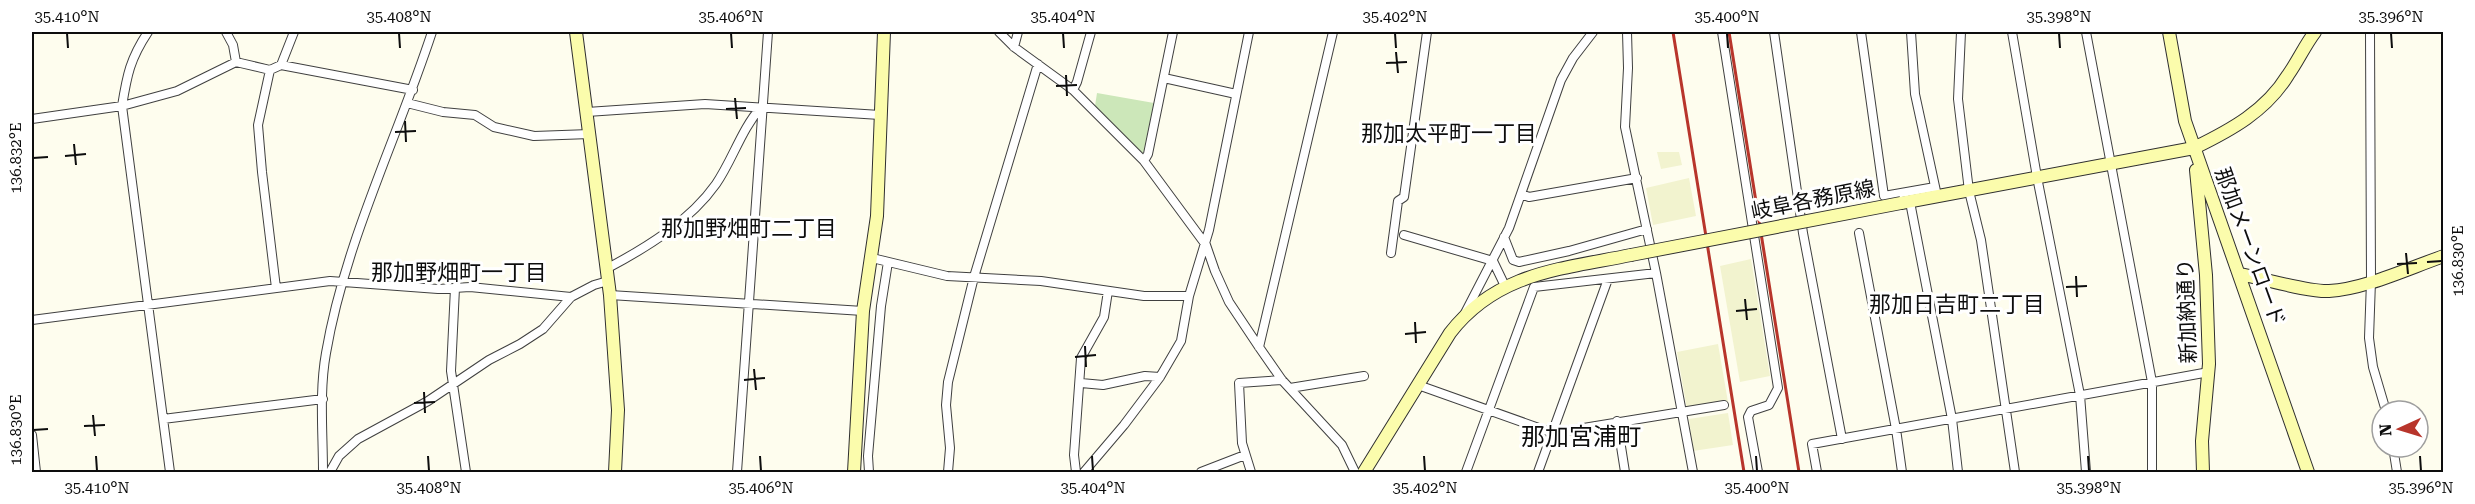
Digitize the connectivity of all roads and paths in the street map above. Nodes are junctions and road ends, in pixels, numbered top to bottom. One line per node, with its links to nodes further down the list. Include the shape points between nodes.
1 (148, 32): 37 (street, via 129,68)
2 (226, 32): 28 (street)
3 (294, 32): 30 (street)
4 (432, 32): 33 (street)
5 (576, 32): 39 (street)
6 (768, 32): 38 (street)
7 (884, 32): 40 (street)
8 (999, 32): 27 (street)
9 (1018, 32): 27 (street)
10 (1091, 32): 34 (street)
11 (1173, 32): 32 (street)
12 (1249, 32): 35 (street)
13 (1333, 32): 81 (street)
14 (1427, 32): 57 (street, via 1404,197 1398,201)
15 (1593, 32): 50 (street, via 1561,80)
16 (1627, 32): 47 (street, via 1625,127)
17 (1722, 32): 126 (street, via 1778,388 1769,405 1751,411 1749,417)
18 (1773, 32): 104 (street, via 1803,233)
19 (1861, 32): 49 (street, via 1884,196)
20 (1911, 32): 49 (street, via 1915,94)
21 (1961, 32): 48 (street, via 1958,99)
22 (2012, 32): 46 (street)
23 (2086, 32): 45 (street)
24 (2169, 32): 43 (street, 那加メーンロード)
25 (2315, 32): 43 (street, 岐阜各務原線, via 2287,77 2262,106 2229,131)
26 (2370, 32): 68 (street)
27 (1014, 47): 29 (street)
28 (236, 62): 31 (street); 37 (street, via 177,91)
29 (1038, 64): 34 (street); 65 (street)
30 (281, 65): 31 (street); 33 (street)
31 (270, 70): 70 (street, via 258,125)
32 (1164, 78): 35 (street); 44 (street)
33 (413, 90): 36 (street)
34 (1072, 90): 44 (street)
35 (1236, 94): 56 (street)
36 (407, 103): 42 (street, via 443,112 475,114 494,127 534,136); 67 (street)
37 (122, 106): 41 (street); 77 (street)
38 (761, 107): 39 (street, via 705,104); 40 (street); 64 (street, via 750,120 717,183 694,209); 76 (street)
39 (587, 112): 42 (street)
40 (880, 115): 59 (street)
41 (32, 119)
42 (590, 134): 64 (street)
43 (2194, 148): 45 (street, 岐阜各務原線); 63 (street, 那加メーンロード); 82 (street, 新加納通り, via 2206,276)
44 (1144, 161): 56 (street)
45 (2109, 163): 46 (street, 岐阜各務原線); 86 (street)
46 (2037, 177): 48 (street, 岐阜各務原線); 91 (street)
47 (1637, 178): 50 (street, via 1529,197); 52 (street)
48 (1969, 191): 49 (street, 岐阜各務原線); 95 (street, via 1981,240)
49 (1936, 192): 51 (street, 岐阜各務原線)
50 (1521, 194): 55 (street)
51 (1905, 203): 69 (street, 岐阜各務原線, bridge, via 1543,272); 99 (street)
52 (1647, 229): 55 (street, via 1519,262 1513,260); 62 (street)
53 (1859, 233): 101 (street)
54 (1404, 235): 60 (street)
55 (1504, 237): 60 (street)
56 (1206, 245): 74 (street); 81 (street, via 1229,302)
57 (1391, 253)
58 (2444, 256): 68 (street)
59 (872, 258): 61 (street); 78 (street)
60 (1492, 261): 69 (street); 79 (street)
61 (888, 262): 65 (street, via 947,276); 114 (street, via 881,306)
62 (1656, 273): 66 (street); 97 (street)
63 (2239, 273): 68 (street, via 2316,291); 134 (street, 那加メーンロード)
64 (607, 275): 73 (street); 75 (street)
65 (974, 277): 72 (street); 115 (street, via 948,382)
66 (1608, 279): 96 (street, via 1534,287); 102 (street)
67 (343, 281): 70 (street); 71 (street); 92 (street, via 326,354)
68 (2371, 281): 93 (street, via 2369,338)
69 (1505, 286): 79 (street, 岐阜各務原線)
70 (276, 288): 77 (street)
71 (455, 288): 75 (street); 88 (street)
72 (1108, 291): 74 (street); 87 (street, via 1104,317 1081,358)
73 (610, 295): 76 (street); 111 (street, via 618,410)
74 (1189, 296): 84 (street, via 1181,341)
75 (571, 297): 88 (street, via 543,329)
76 (749, 302): 78 (street); 112 (street)
77 (148, 304): 80 (street); 98 (street)
78 (862, 311): 113 (street)
79 (1463, 316): 89 (street, 岐阜各務原線)
80 (32, 320)
81 (1259, 347): 85 (street)
82 (2209, 372): 86 (street); 133 (street, 新加納通り)
83 (1364, 376): 90 (street)
84 (1160, 377): 87 (street, via 1145,376 1103,385); 117 (street)
85 (1282, 380): 90 (street); 105 (street, via 1239,383)
86 (2152, 382): 91 (street); 132 (street)
87 (1081, 383): 116 (street)
88 (453, 385): 109 (street, via 358,439 339,456); 110 (street)
89 (1418, 385): 96 (street); 121 (street, 岐阜各務原線)
90 (1290, 388): 120 (street, via 1342,445)
91 (2080, 395): 95 (street); 131 (street)
92 (322, 399): 98 (street); 108 (street)
93 (2382, 399)
94 (1724, 405): 97 (street)
95 (2007, 409): 99 (street); 130 (street)
96 (1488, 411): 102 (street); 122 (street)
97 (1682, 412): 100 (street); 125 (street)
98 (163, 419): 107 (street)
99 (1952, 419): 101 (street); 129 (street)
100 (1617, 421): 102 (street); 124 (street)
101 (1896, 429): 104 (street); 128 (street)
102 (1552, 433): 123 (street)
103 (32, 435): 106 (street)
104 (1842, 439): 127 (street, via 1812,444)
105 (1245, 455): 118 (street); 119 (street)
106 (36, 472)
107 (170, 472)
108 (323, 472)
109 (330, 472)
110 (466, 472)
111 (615, 472)
112 (737, 472)
113 (855, 472)
114 (869, 472)
115 (948, 472)
116 (1076, 472)
117 (1084, 472)
118 (1201, 472)
119 (1251, 472)
120 (1355, 472)
121 (1364, 472)
122 (1466, 472)
123 (1538, 472)
124 (1625, 472)
125 (1693, 472)
126 (1758, 472)
127 (1817, 472)
128 (1902, 472)
129 (1958, 472)
130 (2016, 472)
131 (2086, 472)
132 (2152, 472)
133 (2203, 472)
134 (2308, 472)

